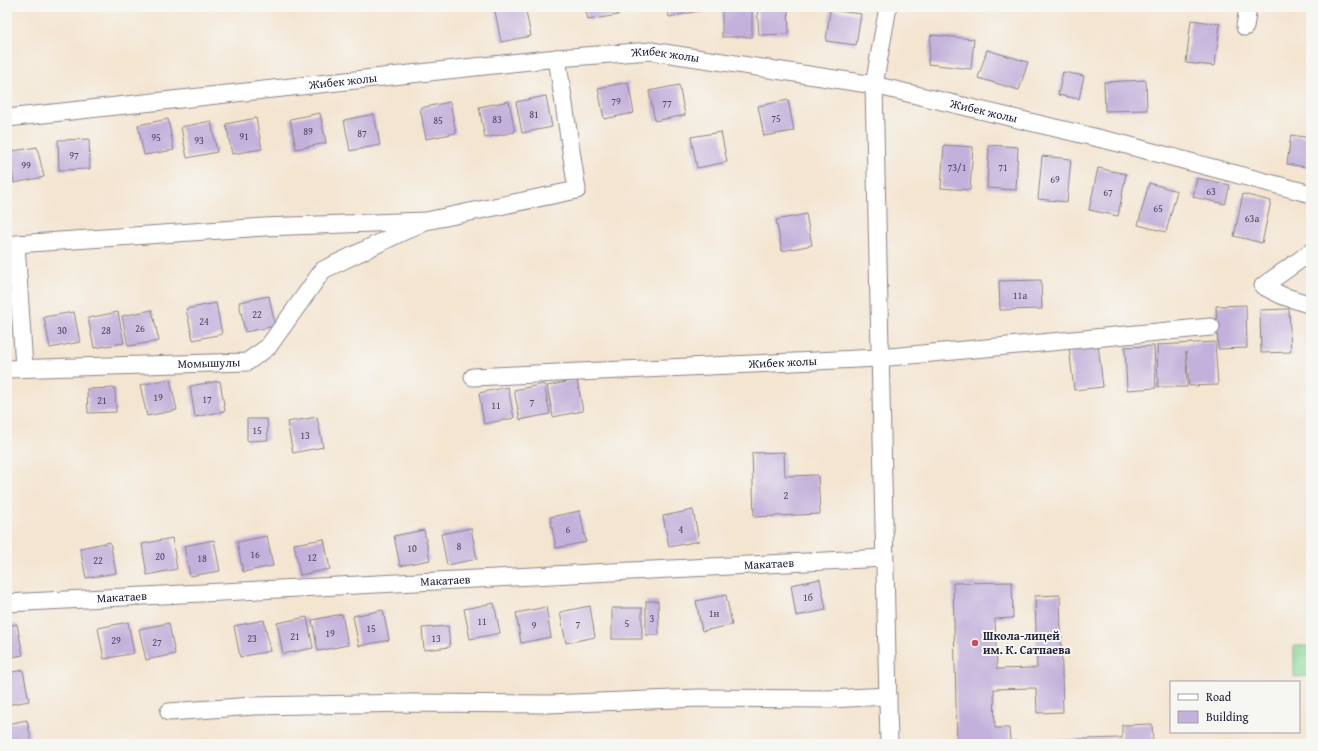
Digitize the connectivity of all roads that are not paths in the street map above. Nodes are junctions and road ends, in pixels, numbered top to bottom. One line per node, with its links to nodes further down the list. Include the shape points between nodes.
1 (888, 7): 5 (street)
2 (1248, 7): 3 (street)
3 (1245, 27)
4 (557, 58): 5 (street, Жибек жолы, via 651,51); 6 (street, Жибек жолы); 8 (street, via 577,190)
5 (874, 85): 7 (street, Жибек жолы, via 1119,143); 12 (street)
6 (7, 118)
7 (1311, 194)
8 (426, 221): 13 (street, Момышулы, via 323,270 268,347 247,362); 13 (street, via 264,227 16,244)
9 (1311, 252): 10 (street, via 1263,286)
10 (1311, 305)
11 (1211, 328): 12 (street, Жибек жолы)
12 (880, 358): 15 (street, Жибек жолы); 16 (street)
13 (24, 367): 14 (street, Момышулы)
14 (7, 369)
15 (473, 377)
16 (884, 558): 17 (street, Макатаев); 18 (street)
17 (7, 603)
18 (888, 696): 19 (street, via 829,699 699,698 550,704 254,706); 20 (street)
19 (169, 712)
20 (889, 744)

